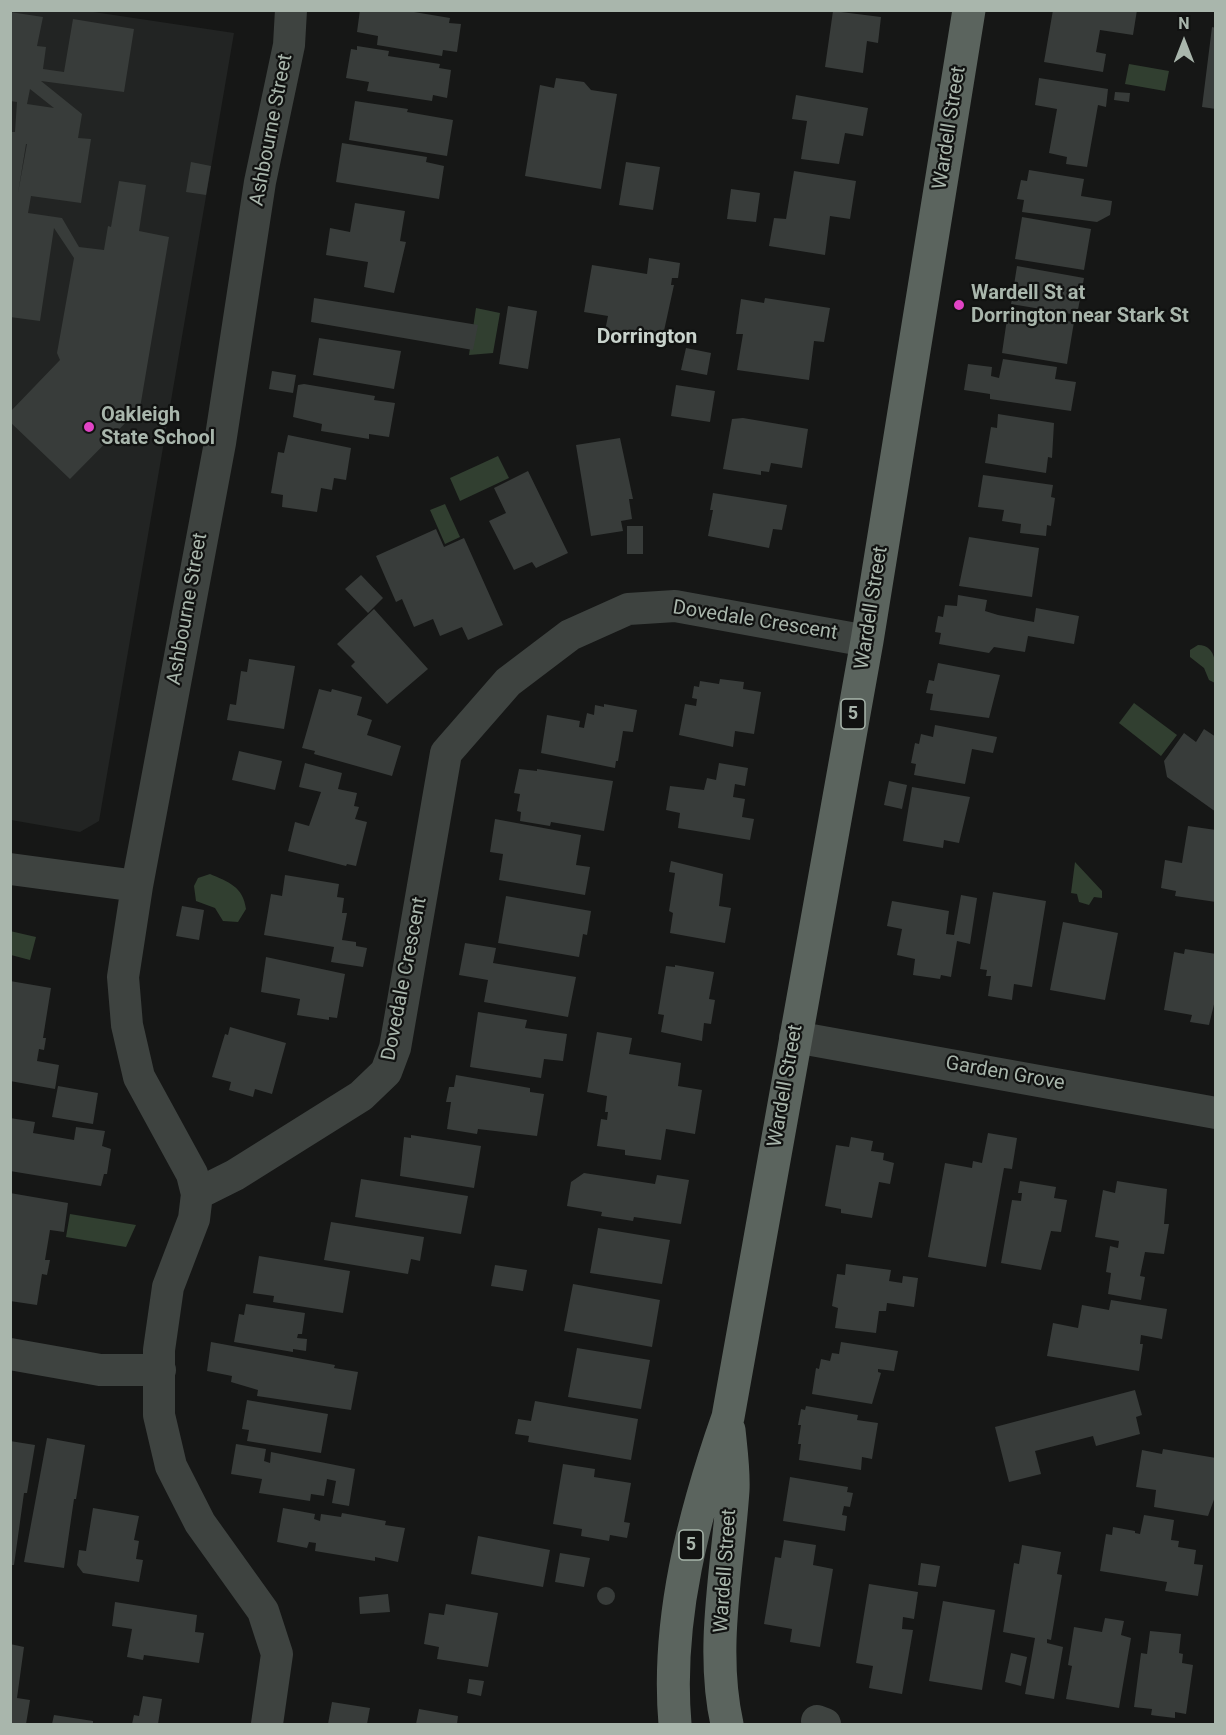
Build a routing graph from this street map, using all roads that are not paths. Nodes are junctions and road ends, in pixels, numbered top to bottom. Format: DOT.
graph roads {
  1 [pos="291,10"];
  2 [pos="969,10"];
  3 [pos="867,641"];
  4 [pos="10,868"];
  5 [pos="137,886"];
  6 [pos="795,1037"];
  7 [pos="1215,1113"];
  8 [pos="197,1194"];
  9 [pos="10,1354"];
  10 [pos="160,1370"];
  11 [pos="728,1417"];
  12 [pos="267,1725"];
  13 [pos="675,1725"];
  14 [pos="727,1725"];
  1 -- 5 [label="street, Ashbourne Street"];
  2 -- 3 [label="highway, Wardell Street / 5"];
  3 -- 6 [label="highway, Wardell Street / 5"];
  3 -- 8 [label="street, Dovedale Crescent"];
  4 -- 5 [label="street"];
  5 -- 8 [label="street, Ashbourne Street"];
  6 -- 7 [label="street, Garden Grove"];
  6 -- 11 [label="highway, Wardell Street / 5"];
  8 -- 10 [label="street"];
  9 -- 10 [label="street"];
  10 -- 12 [label="street"];
  11 -- 13 [label="highway, Wardell Street / 5"];
  11 -- 14 [label="highway, Wardell Street / 5"];
}
